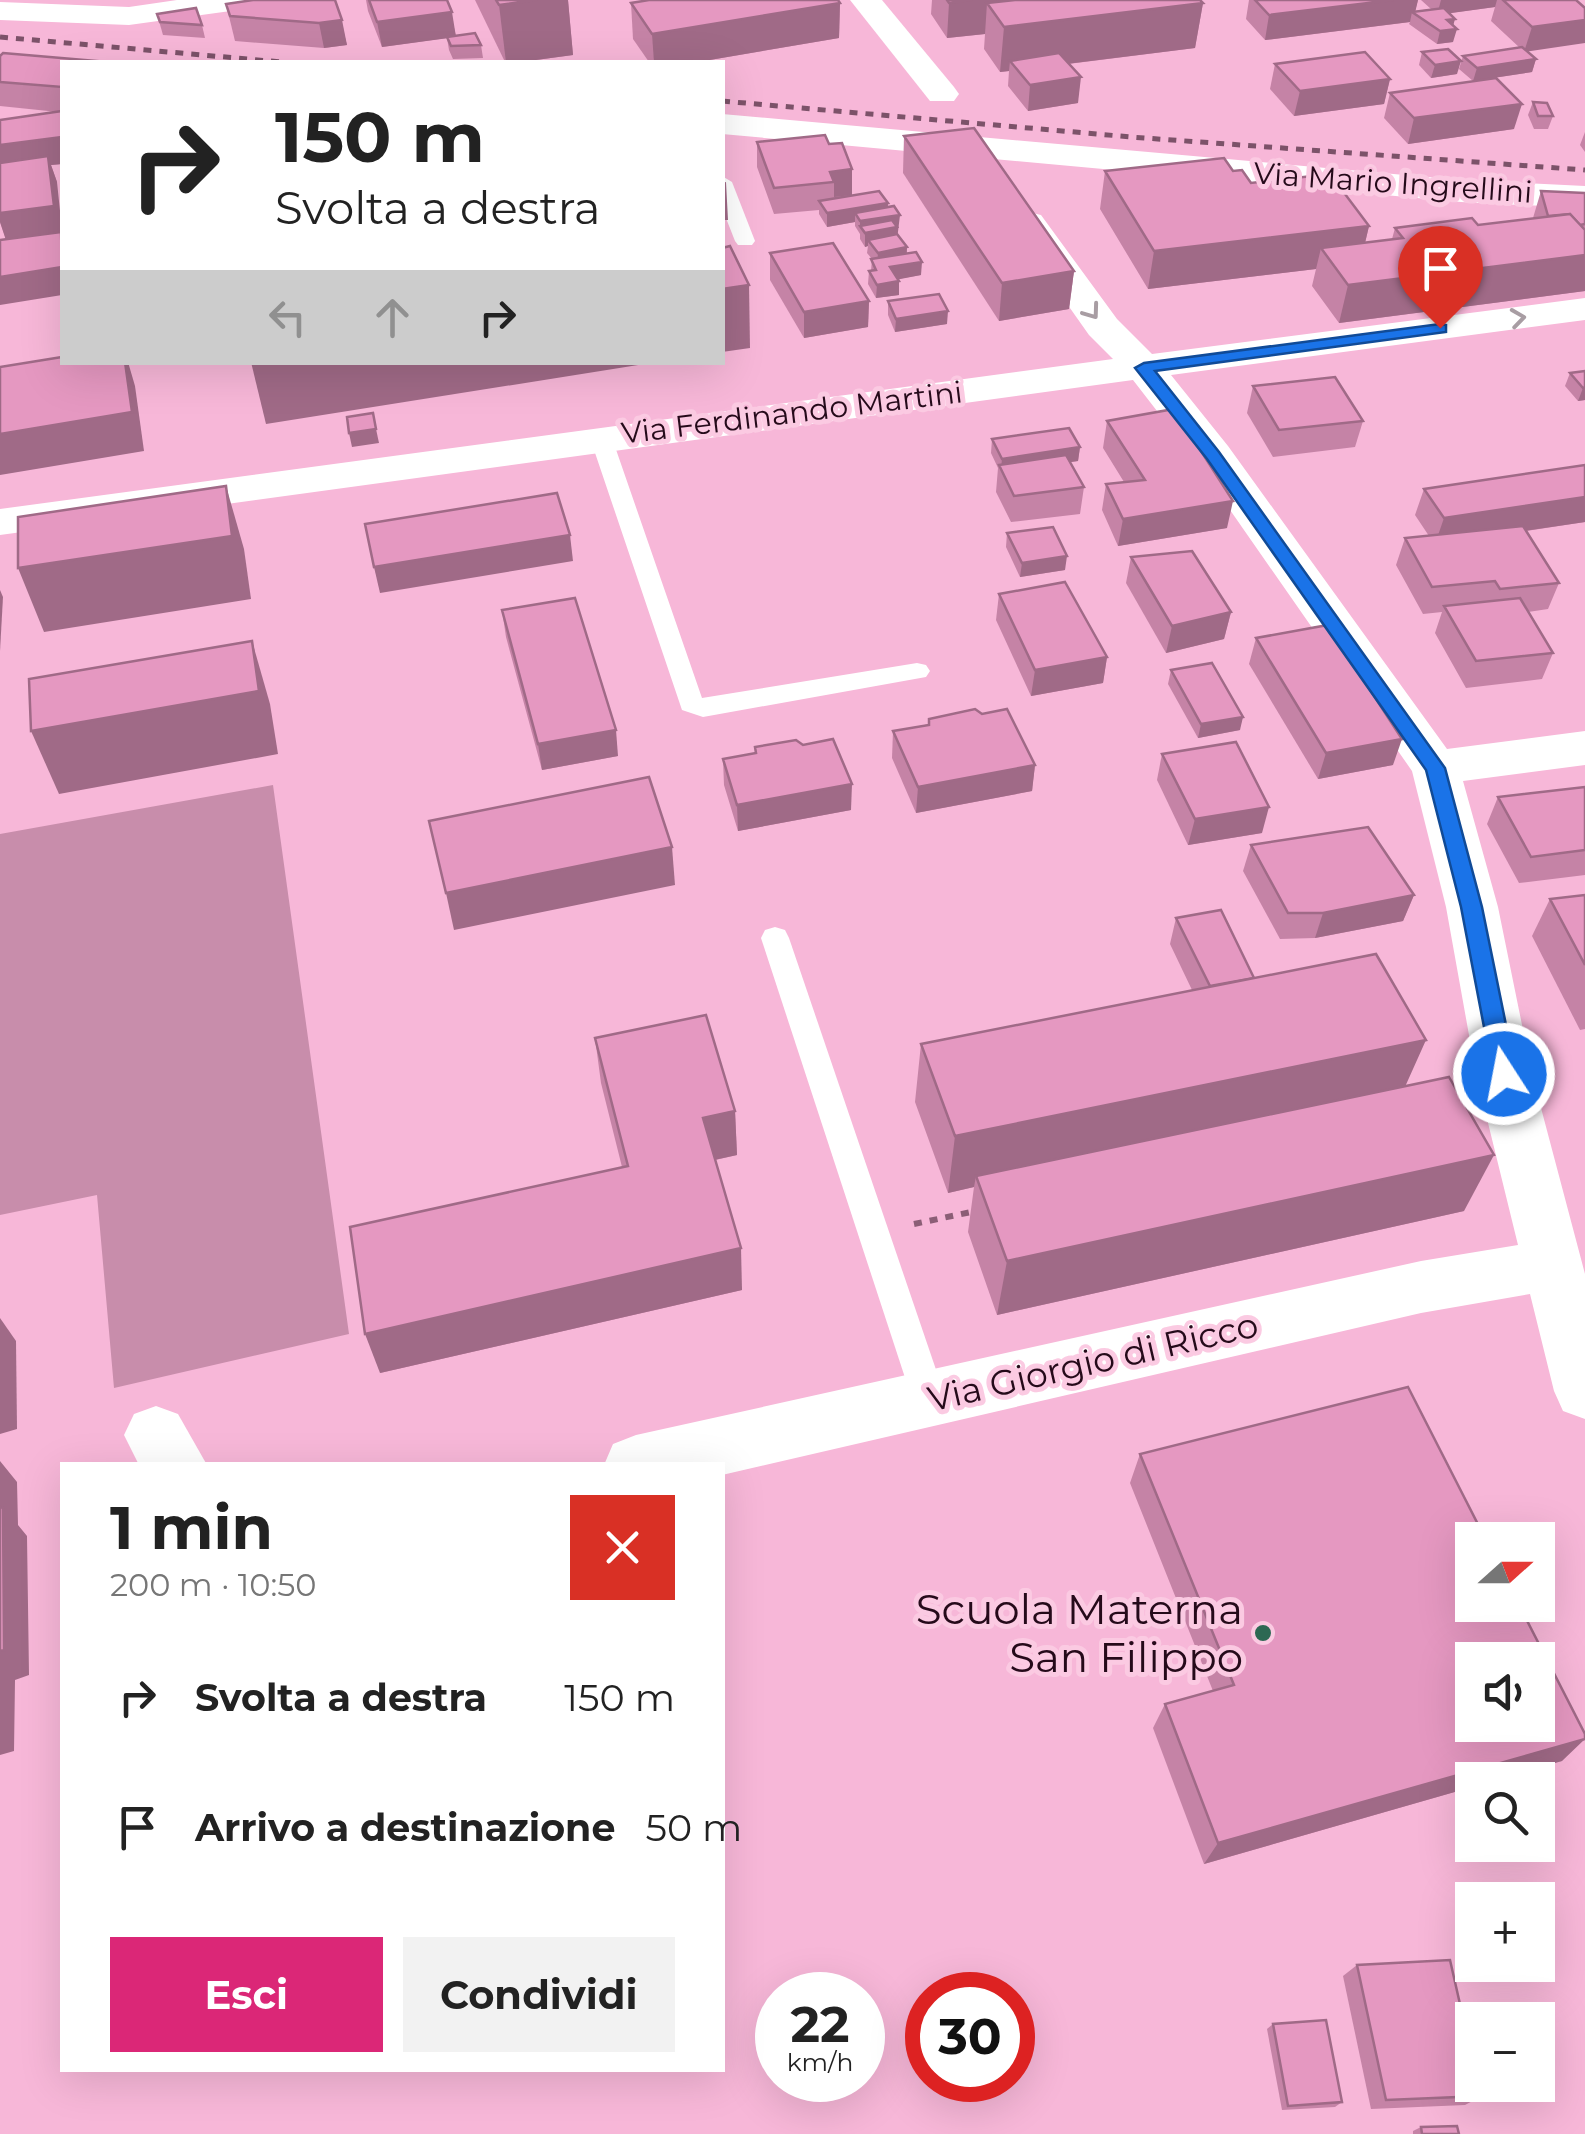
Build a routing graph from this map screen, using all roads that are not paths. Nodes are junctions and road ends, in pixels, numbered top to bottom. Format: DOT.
graph roads {
  1 [pos="245,0"];
  2 [pos="866,0"];
  3 [pos="0,11"];
  4 [pos="942,94"];
  5 [pos="725,125"];
  6 [pos="991,173"];
  7 [pos="725,190"];
  8 [pos="1585,198"];
  9 [pos="745,240"];
  10 [pos="1585,308"];
  11 [pos="1144,368"];
  12 [pos="601,438"];
  13 [pos="0,522"];
  14 [pos="916,671"];
  15 [pos="1585,748"];
  16 [pos="1435,768"];
  17 [pos="775,938"];
  18 [pos="1550,1265"];
  19 [pos="1585,1391"];
  20 [pos="929,1398"];
  21 [pos="649,1462"];
  1 -- 3 [label="street"];
  2 -- 4 [label="street"];
  5 -- 6 [label="street, Via Mario Ingrellini"];
  6 -- 8 [label="street, Via Mario Ingrellini"];
  6 -- 11 [label="street, one-way"];
  7 -- 9 [label="lane"];
  11 -- 10 [label="street, Via Ferdinando Martini, one-way"];
  11 -- 12 [label="street, Via Ferdinando Martini"];
  11 -- 16 [label="street"];
  12 -- 13 [label="street, Via Ferdinando Martini"];
  12 -- 14 [label="lane"];
  15 -- 16 [label="street"];
  16 -- 18 [label="street"];
  17 -- 20 [label="lane"];
  18 -- 19 [label="street"];
  18 -- 20 [label="street, Via Giorgio di Ricco"];
  20 -- 21 [label="street, Via Giorgio di Ricco"];
}
